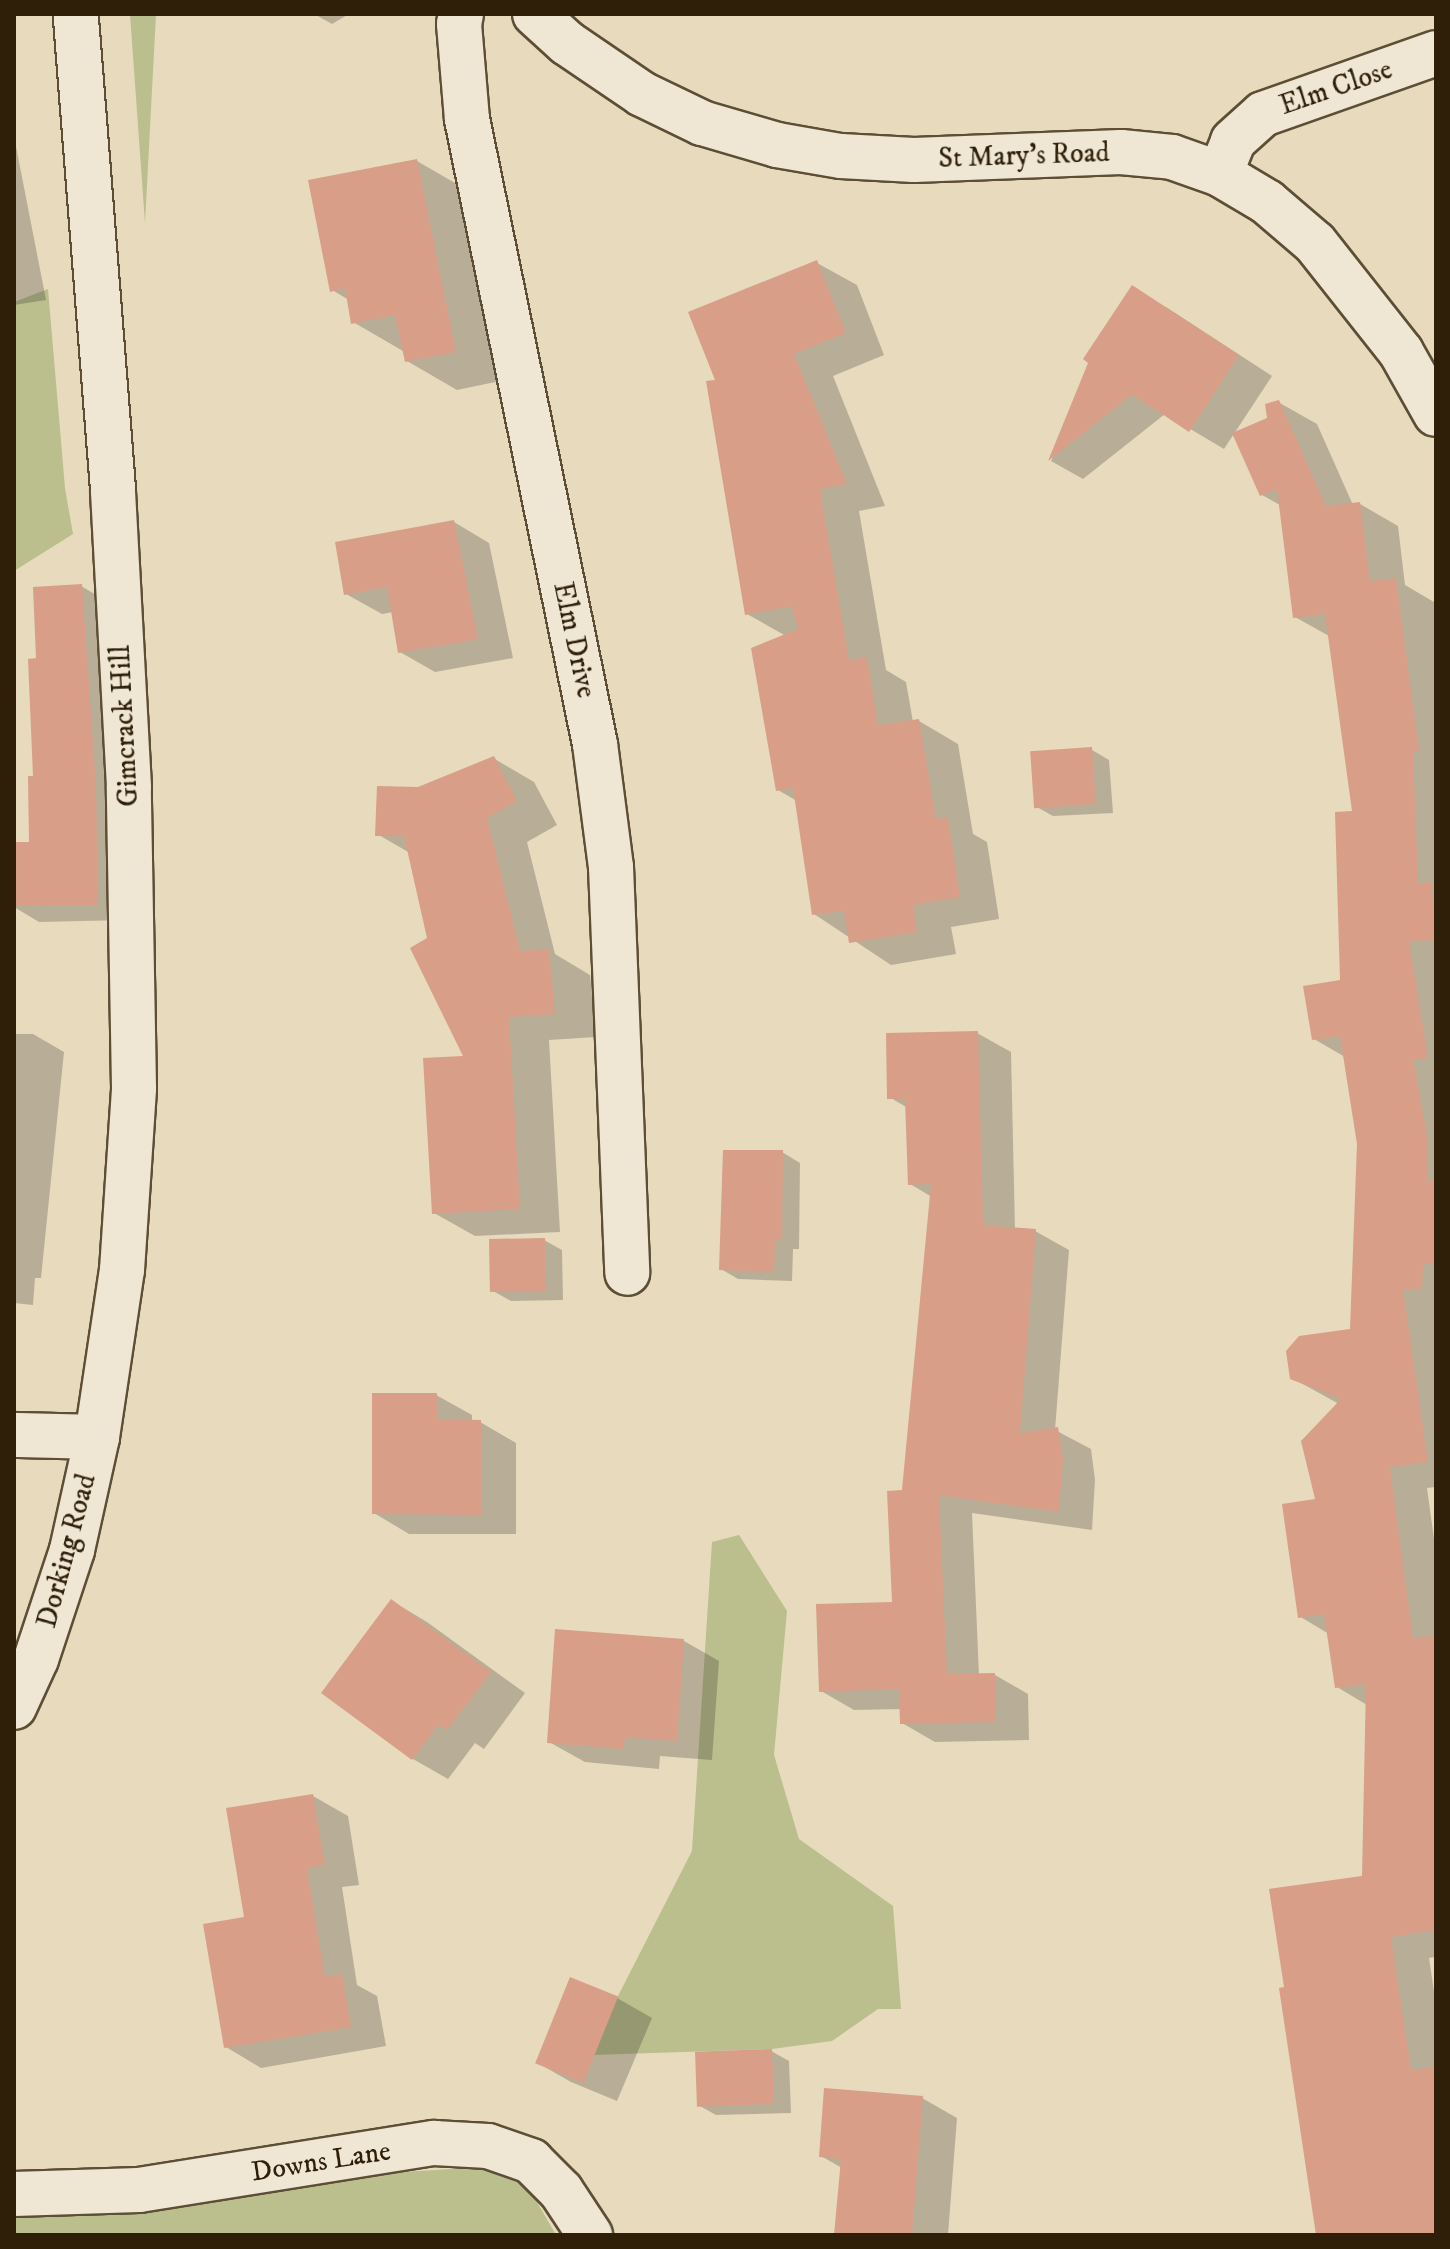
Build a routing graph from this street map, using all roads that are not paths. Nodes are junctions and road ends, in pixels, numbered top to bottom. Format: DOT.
graph roads {
  1 [pos="76,14"];
  2 [pos="461,14"];
  3 [pos="535,14"];
  4 [pos="1436,53"];
  5 [pos="1220,174"];
  6 [pos="1436,414"];
  7 [pos="627,1273"];
  8 [pos="14,1435"];
  9 [pos="97,1437"];
  10 [pos="14,1707"];
  11 [pos="14,2194"];
  12 [pos="590,2235"];
  1 -- 9 [label="street, Gimcrack Hill"];
  2 -- 7 [label="street, Elm Drive"];
  3 -- 5 [label="street, St Mary's Road"];
  4 -- 5 [label="street, Elm Close"];
  5 -- 6 [label="street, St Mary's Road"];
  8 -- 9 [label="street"];
  9 -- 10 [label="street, Dorking Road"];
  11 -- 12 [label="street, Downs Lane"];
}
